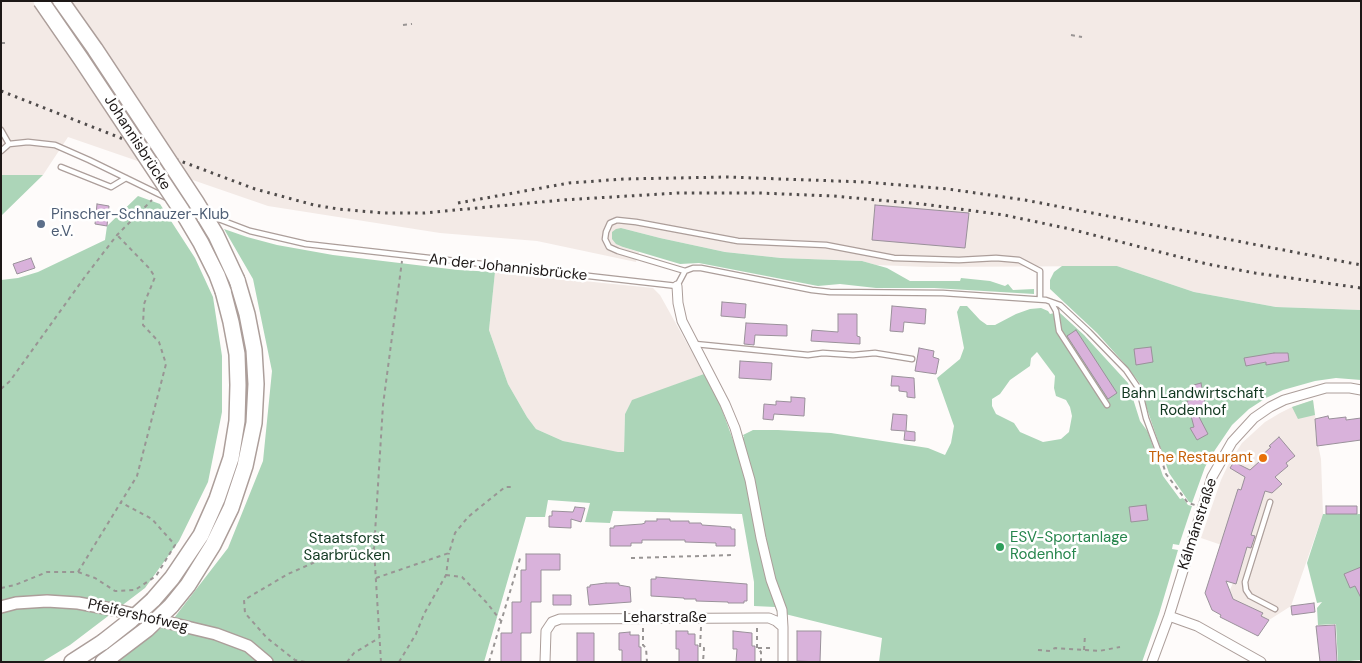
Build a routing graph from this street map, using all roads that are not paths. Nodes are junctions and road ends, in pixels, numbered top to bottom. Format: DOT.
graph roads {
  1 [pos="40,1"];
  2 [pos="61,1"];
  3 [pos="1,130"];
  4 [pos="9,144"];
  5 [pos="1,151"];
  6 [pos="61,167"];
  7 [pos="126,178"];
  8 [pos="685,271"];
  9 [pos="677,286"];
  10 [pos="1040,299"];
  11 [pos="1051,302"];
  12 [pos="693,344"];
  13 [pos="912,359"];
  14 [pos="1361,390"];
  15 [pos="1107,405"];
  16 [pos="1159,453"];
  17 [pos="1270,502"];
  18 [pos="1,607"];
  19 [pos="1274,608"];
  20 [pos="1169,616"];
  21 [pos="783,627"];
  22 [pos="109,658"];
  23 [pos="72,662"];
  24 [pos="267,662"];
  25 [pos="545,662"];
  26 [pos="783,662"];
  27 [pos="1152,662"];
  28 [pos="1261,662"];
  1 -- 23 [label="highway, Johannisbrücke, bridge"];
  2 -- 22 [label="highway, Johannisbrücke, bridge"];
  3 -- 4 [label="lane"];
  4 -- 5 [label="lane"];
  4 -- 7 [label="lane, An der Johannisbrücke"];
  6 -- 7 [label="lane"];
  7 -- 9 [label="lane, An der Johannisbrücke"];
  8 -- 9 [label="lane"];
  8 -- 10 [label="lane"];
  8 -- 10 [label="lane"];
  9 -- 12 [label="street"];
  10 -- 11 [label="lane"];
  11 -- 15 [label="lane"];
  11 -- 16 [label="lane"];
  12 -- 13 [label="lane"];
  12 -- 21 [label="street"];
  14 -- 20 [label="street, Kálmánstraße"];
  17 -- 19 [label="lane"];
  18 -- 24 [label="street, Pfeifershofweg"];
  20 -- 27 [label="street, Kálmánstraße"];
  20 -- 28 [label="street"];
  21 -- 25 [label="street, Leharstraße"];
  21 -- 26 [label="street"];
}
